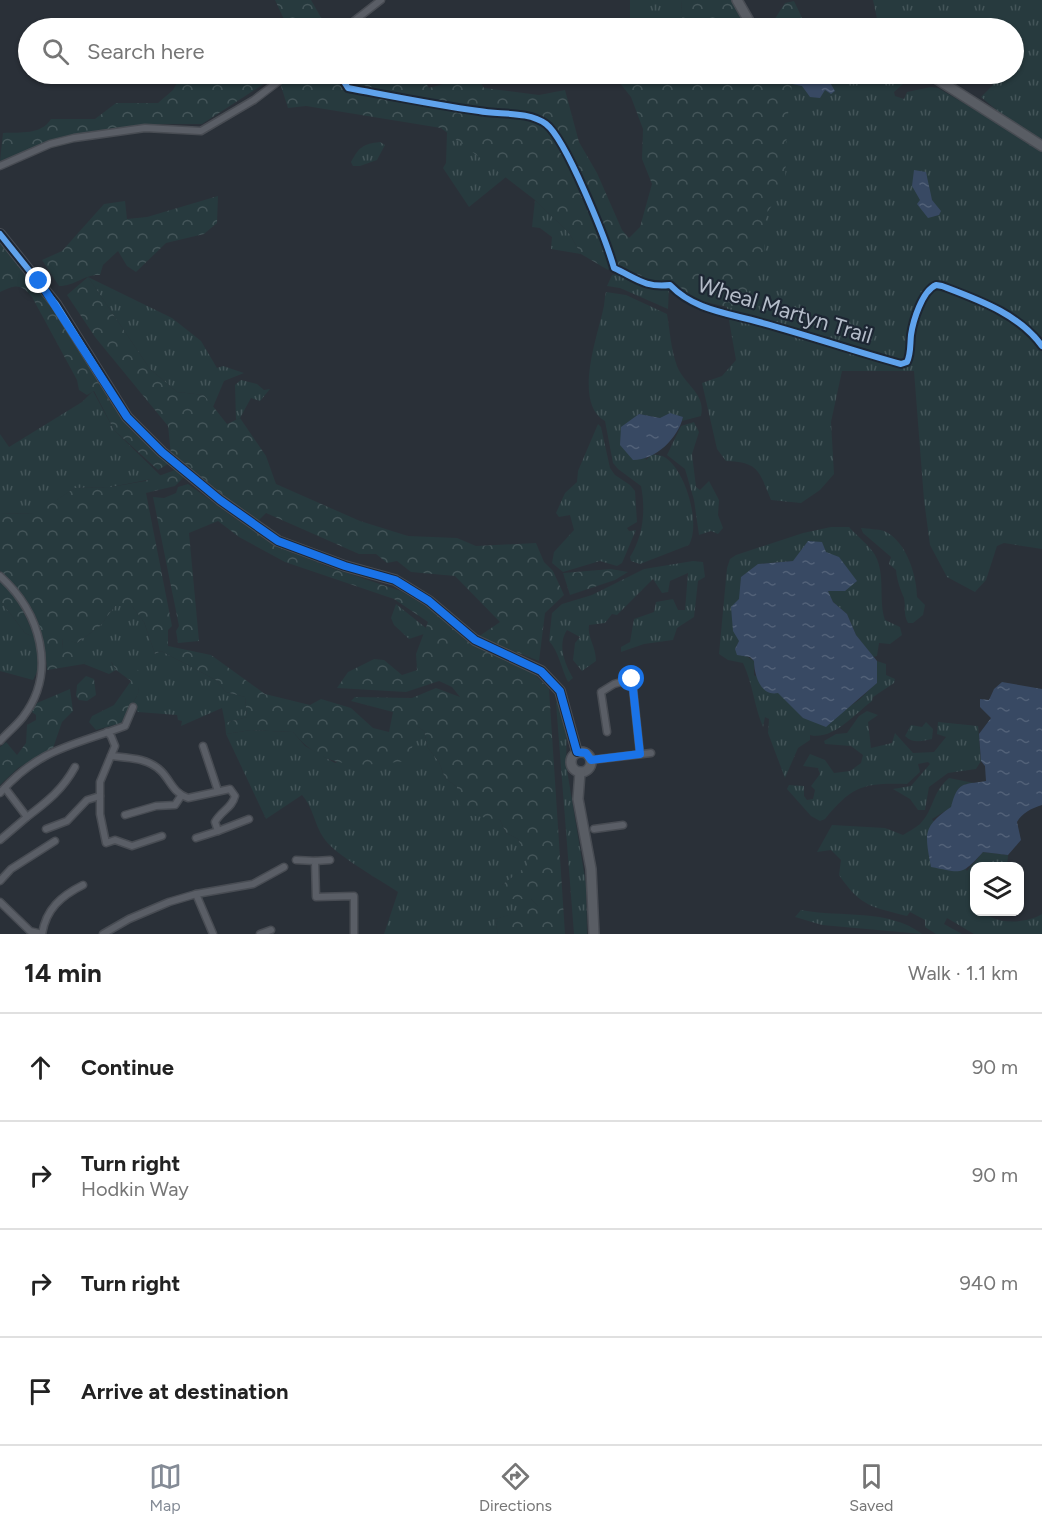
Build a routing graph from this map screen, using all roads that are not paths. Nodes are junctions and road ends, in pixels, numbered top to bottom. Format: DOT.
graph roads {
  1 [pos="381,0"];
  2 [pos="737,0"];
  3 [pos="358,18"];
  4 [pos="747,18"];
  5 [pos="275,84"];
  6 [pos="945,84"];
  7 [pos="1042,146"];
  8 [pos="0,166"];
  9 [pos="0,234"];
  10 [pos="0,576"];
  11 [pos="133,707"];
  12 [pos="106,732"];
  13 [pos="607,732"];
  14 [pos="0,741"];
  15 [pos="203,746"];
  16 [pos="577,752"];
  17 [pos="651,753"];
  18 [pos="640,754"];
  19 [pos="111,756"];
  20 [pos="591,760"];
  21 [pos="75,767"];
  22 [pos="580,772"];
  23 [pos="2,790"];
  24 [pos="218,791"];
  25 [pos="100,796"];
  26 [pos="181,796"];
  27 [pos="125,815"];
  28 [pos="27,817"];
  29 [pos="249,819"];
  30 [pos="623,825"];
  31 [pos="46,829"];
  32 [pos="594,829"];
  33 [pos="218,831"];
  34 [pos="162,836"];
  35 [pos="196,838"];
  36 [pos="0,840"];
  37 [pos="55,841"];
  38 [pos="296,860"];
  39 [pos="330,860"];
  40 [pos="315,861"];
  41 [pos="284,867"];
  42 [pos="0,881"];
  43 [pos="83,885"];
  44 [pos="196,894"];
  45 [pos="0,902"];
  46 [pos="271,930"];
  47 [pos="42,934"];
  48 [pos="103,934"];
  49 [pos="213,934"];
  50 [pos="260,934"];
  51 [pos="354,934"];
  52 [pos="594,934"];
  1 -- 3 [label="street"];
  2 -- 4 [label="street"];
  5 -- 8 [label="street"];
  6 -- 7 [label="street"];
  9 -- 16 [label="street"];
  10 -- 14 [label="street"];
  11 -- 12 [label="street"];
  12 -- 19 [label="street"];
  12 -- 23 [label="street"];
  13 -- 18 [label="street"];
  15 -- 24 [label="street"];
  16 -- 20 [label="street"];
  16 -- 22 [label="street"];
  17 -- 18 [label="street"];
  18 -- 20 [label="street"];
  19 -- 25 [label="street"];
  19 -- 26 [label="street"];
  20 -- 22 [label="street"];
  21 -- 28 [label="street"];
  22 -- 52 [label="street"];
  23 -- 28 [label="street"];
  24 -- 26 [label="street"];
  24 -- 33 [label="street"];
  25 -- 31 [label="street"];
  25 -- 34 [label="street"];
  26 -- 27 [label="street"];
  28 -- 36 [label="street"];
  29 -- 33 [label="street"];
  30 -- 32 [label="street"];
  33 -- 35 [label="street"];
  37 -- 42 [label="street"];
  38 -- 40 [label="street"];
  39 -- 40 [label="street"];
  40 -- 51 [label="street"];
  41 -- 44 [label="street"];
  43 -- 47 [label="street"];
  44 -- 48 [label="street"];
  44 -- 49 [label="street"];
  45 -- 47 [label="street"];
  46 -- 50 [label="street"];
}
